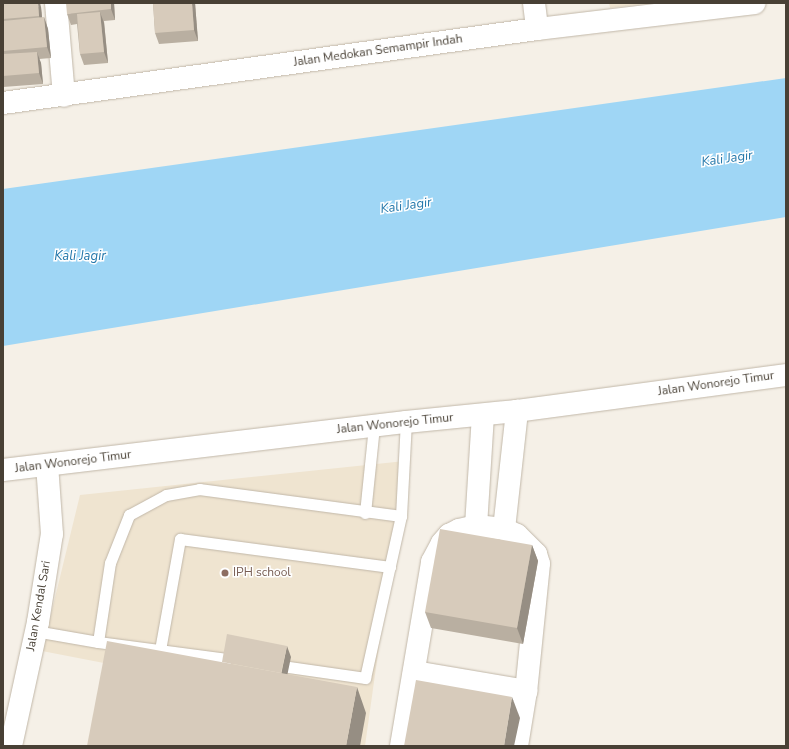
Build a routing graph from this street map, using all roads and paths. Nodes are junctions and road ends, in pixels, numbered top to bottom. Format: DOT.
graph roads {
  1 [pos="56,3"];
  2 [pos="534,3"];
  3 [pos="754,3"];
  4 [pos="538,29"];
  5 [pos="64,96"];
  6 [pos="3,104"];
  7 [pos="786,375"];
  8 [pos="517,411"];
  9 [pos="483,415"];
  10 [pos="406,422"];
  11 [pos="374,426"];
  12 [pos="47,465"];
  13 [pos="3,470"];
  14 [pos="365,513"];
  15 [pos="401,516"];
  16 [pos="476,526"];
  17 [pos="504,529"];
  18 [pos="390,567"];
  19 [pos="35,632"];
  20 [pos="98,642"];
  21 [pos="160,650"];
  22 [pos="227,659"];
  23 [pos="289,667"];
  24 [pos="414,672"];
  25 [pos="526,691"];
  26 [pos="11,746"];
  27 [pos="401,746"];
  28 [pos="517,746"];
  1 -- 5 [label="street"];
  2 -- 4 [label="street"];
  3 -- 4 [label="street, Jalan Medokan Semampir Indah"];
  4 -- 5 [label="street, Jalan Medokan Semampir Indah"];
  5 -- 6 [label="street, Jalan Medokan Semampir Indah"];
  7 -- 8 [label="street, Jalan Wonorejo Timur"];
  8 -- 9 [label="street, Jalan Wonorejo Timur"];
  8 -- 17 [label="street"];
  9 -- 10 [label="street, Jalan Wonorejo Timur"];
  9 -- 16 [label="street"];
  10 -- 11 [label="street, Jalan Wonorejo Timur"];
  10 -- 15 [label="lane"];
  11 -- 12 [label="street, Jalan Wonorejo Timur"];
  11 -- 14 [label="lane"];
  12 -- 13 [label="street, Jalan Wonorejo Timur"];
  12 -- 19 [label="street, Jalan Kendal Sari"];
  14 -- 15 [label="lane"];
  14 -- 20 [label="lane"];
  15 -- 18 [label="lane"];
  16 -- 17 [label="street"];
  16 -- 24 [label="street"];
  17 -- 25 [label="street"];
  18 -- 21 [label="lane"];
  18 -- 23 [label="lane"];
  19 -- 20 [label="lane"];
  19 -- 26 [label="street, Jalan Kendal Sari"];
  20 -- 21 [label="lane"];
  21 -- 22 [label="lane"];
  24 -- 25 [label="street"];
  24 -- 27 [label="street"];
  25 -- 28 [label="street"];
}
